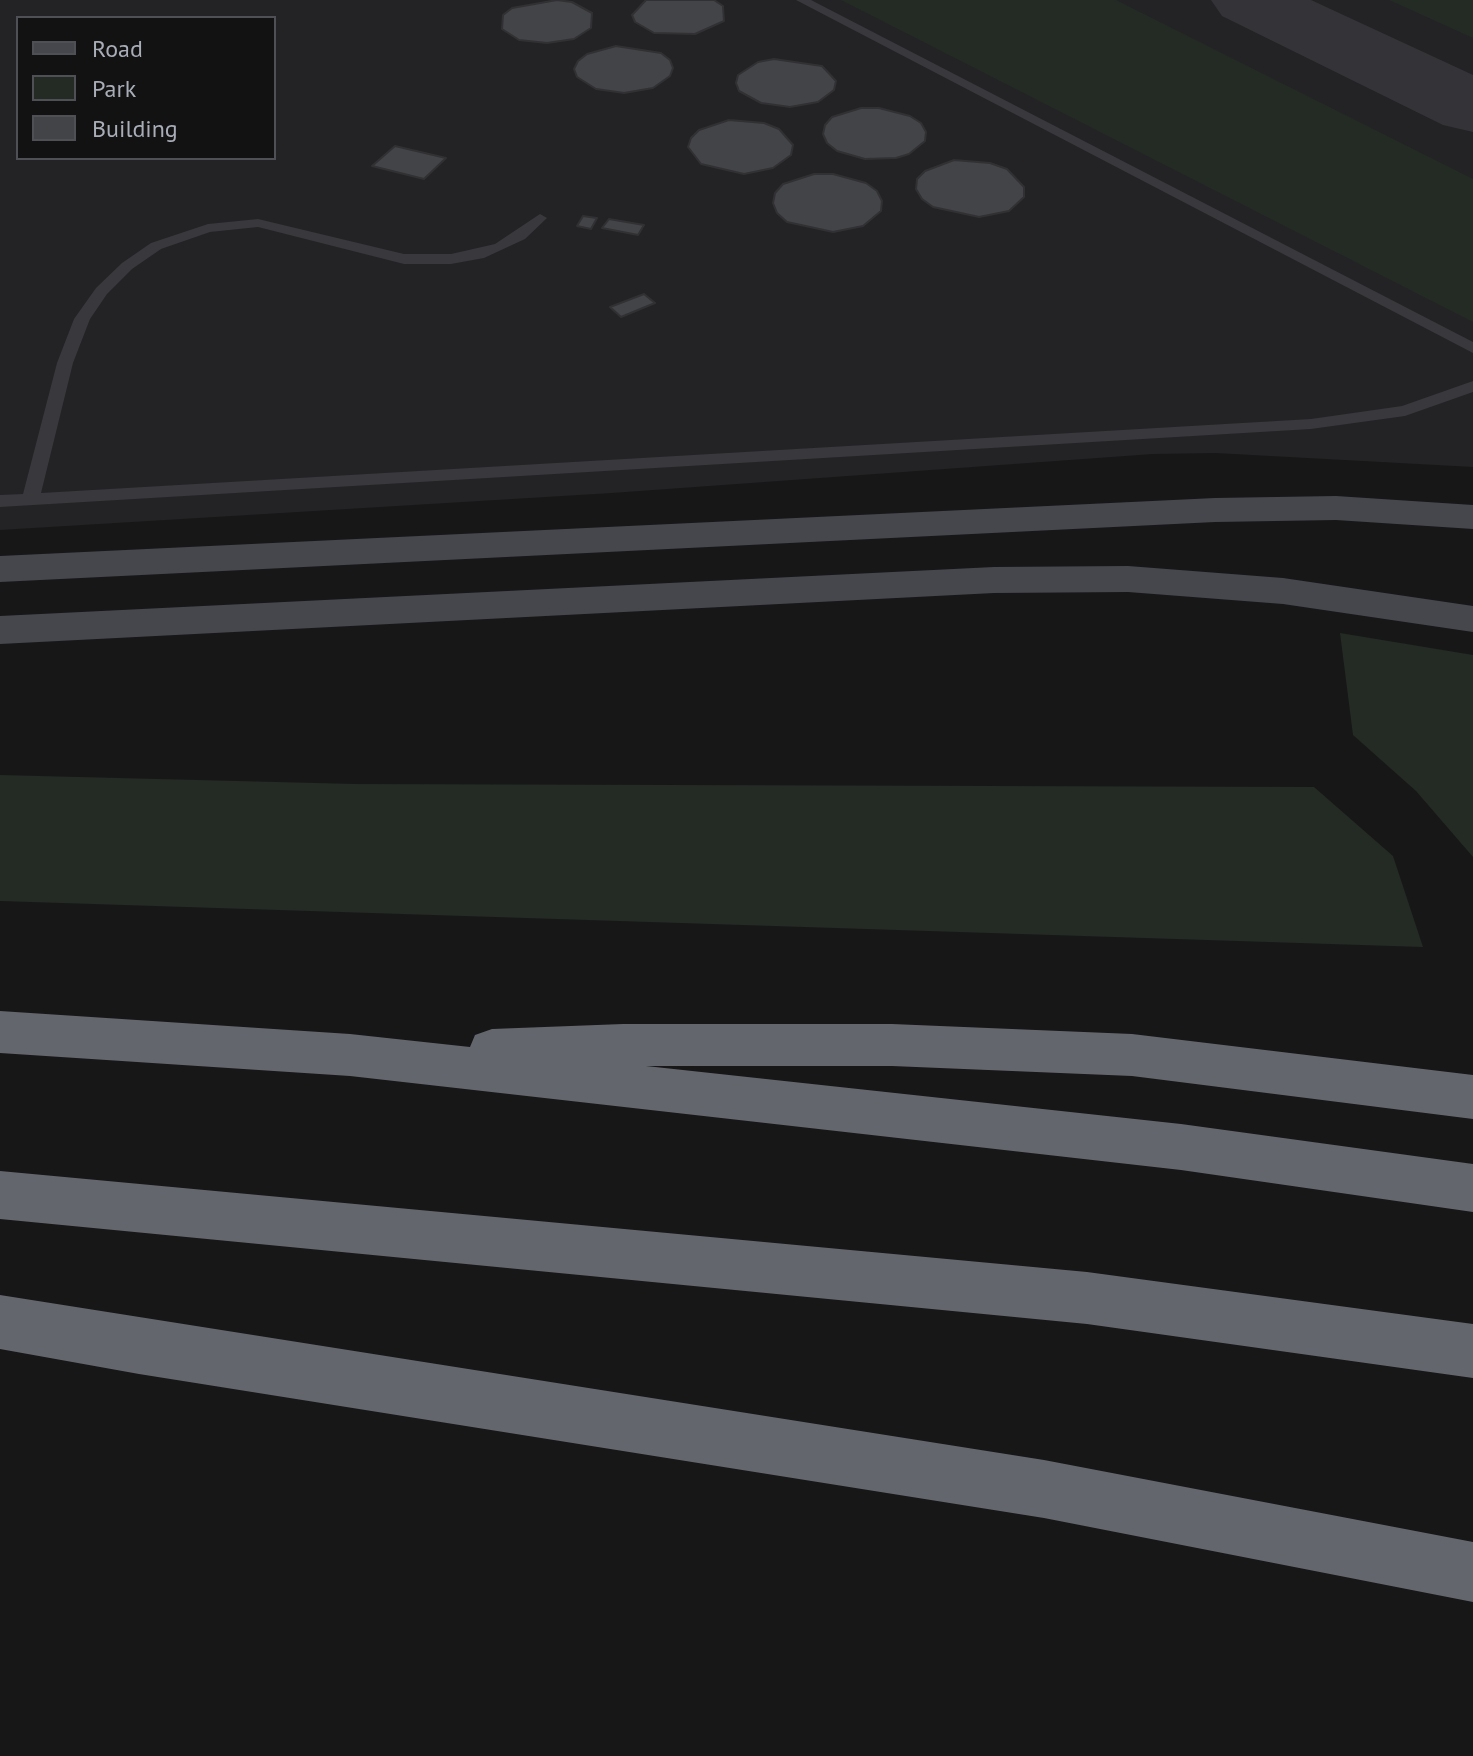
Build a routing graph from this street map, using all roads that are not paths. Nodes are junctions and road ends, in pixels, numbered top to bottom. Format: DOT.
graph roads {
  1 [pos="802,0"];
  2 [pos="540,218"];
  3 [pos="1473,348"];
  4 [pos="1473,386"];
  5 [pos="0,501"];
  6 [pos="30,501"];
  7 [pos="1473,517"];
  8 [pos="0,569"];
  9 [pos="1473,619"];
  10 [pos="0,630"];
  11 [pos="0,1032"];
  12 [pos="350,1055"];
  13 [pos="1473,1097"];
  14 [pos="1473,1188"];
  15 [pos="0,1195"];
  16 [pos="0,1322"];
  17 [pos="1473,1351"];
  18 [pos="1473,1572"];
  1 -- 3 [label="lane"];
  2 -- 6 [label="lane"];
  4 -- 6 [label="lane"];
  5 -- 6 [label="lane"];
  7 -- 8 [label="main road"];
  9 -- 10 [label="main road"];
  11 -- 12 [label="highway"];
  12 -- 13 [label="highway"];
  12 -- 14 [label="highway"];
  15 -- 17 [label="highway"];
  16 -- 18 [label="highway"];
}
